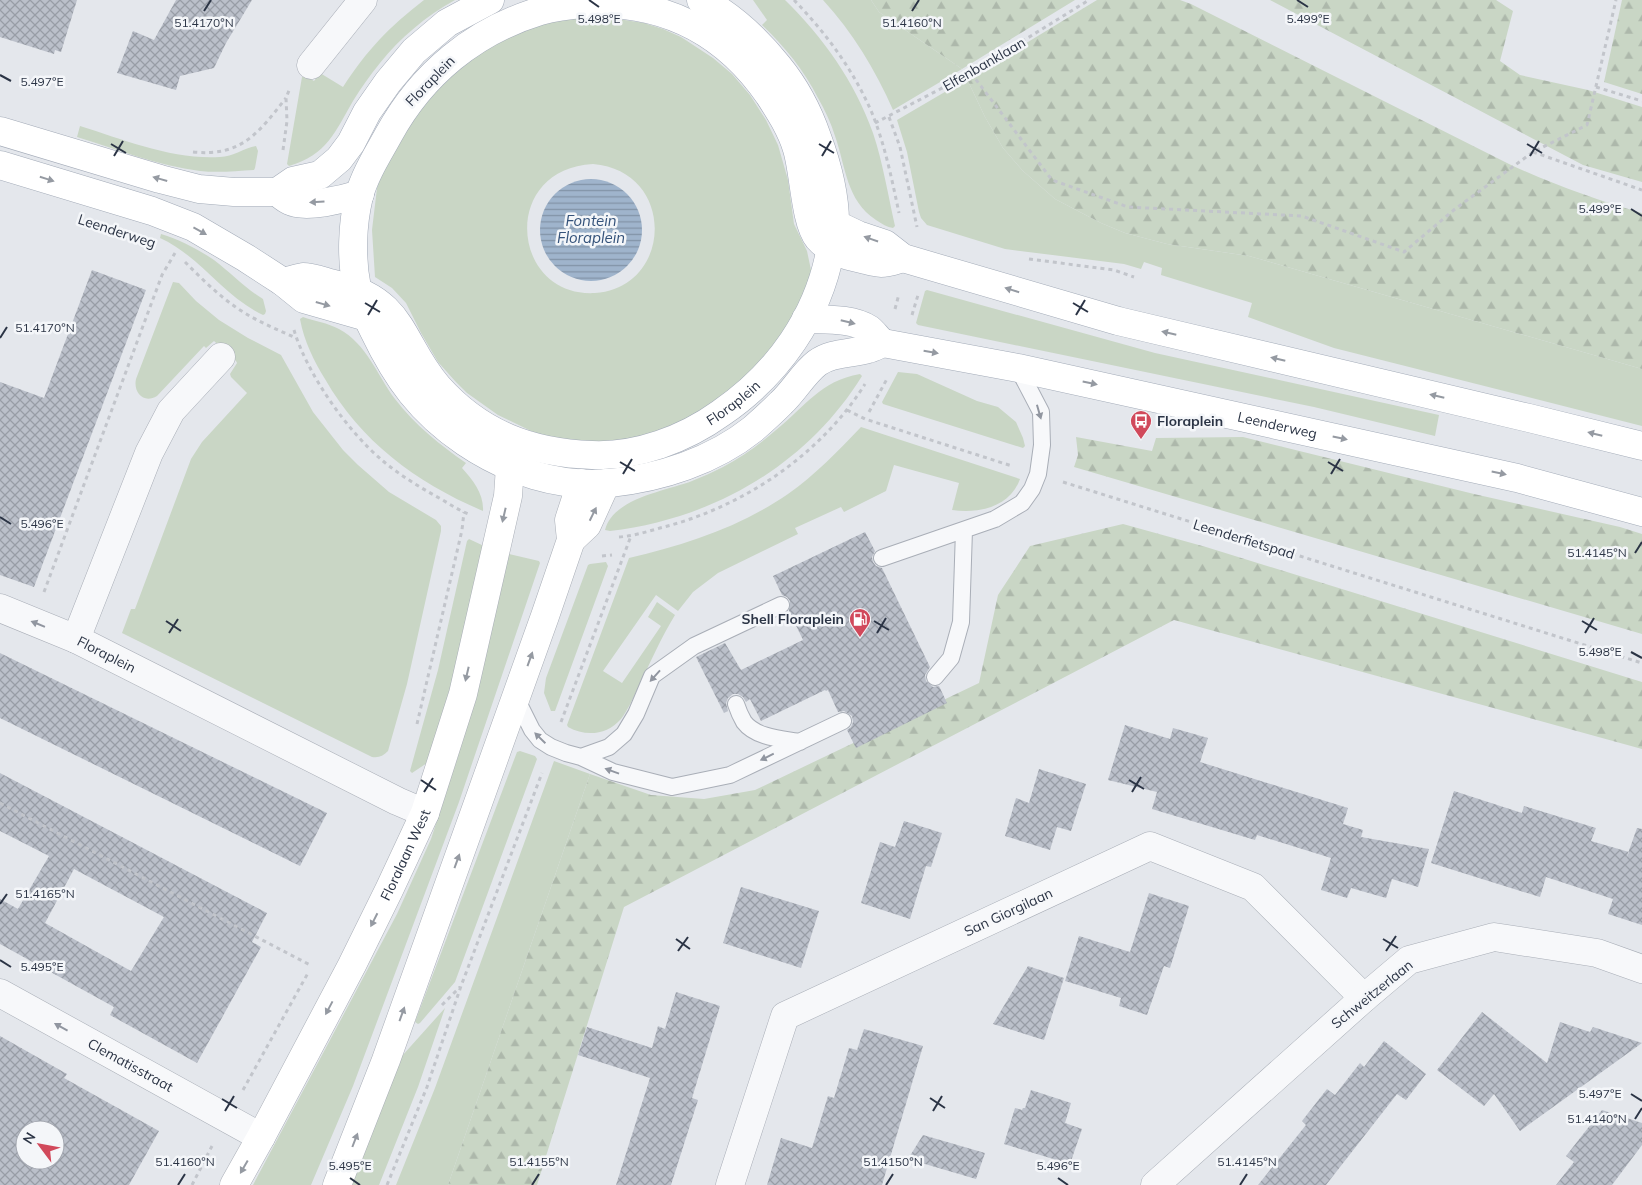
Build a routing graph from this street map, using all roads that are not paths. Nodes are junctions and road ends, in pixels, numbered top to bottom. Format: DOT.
graph roads {
  1 [pos="364,0"];
  2 [pos="490,0"];
  3 [pos="710,2"];
  4 [pos="640,3"];
  5 [pos="311,65"];
  6 [pos="0,131"];
  7 [pos="0,166"];
  8 [pos="277,192"];
  9 [pos="360,194"];
  10 [pos="833,236"];
  11 [pos="283,282"];
  12 [pos="357,290"];
  13 [pos="367,317"];
  14 [pos="806,319"];
  15 [pos="883,344"];
  16 [pos="221,357"];
  17 [pos="816,364"];
  18 [pos="1018,368"];
  19 [pos="1642,446"];
  20 [pos="590,455"];
  21 [pos="510,467"];
  22 [pos="594,483"];
  23 [pos="1642,512"];
  24 [pos="964,530"];
  25 [pos="882,558"];
  26 [pos="782,605"];
  27 [pos="0,608"];
  28 [pos="76,639"];
  29 [pos="935,677"];
  30 [pos="516,698"];
  31 [pos="736,704"];
  32 [pos="843,721"];
  33 [pos="800,742"];
  34 [pos="581,757"];
  35 [pos="425,813"];
  36 [pos="1642,968"];
  37 [pos="0,993"];
  38 [pos="1364,998"];
  39 [pos="261,1137"];
  40 [pos="234,1185"];
  41 [pos="337,1185"];
  42 [pos="730,1185"];
  43 [pos="1155,1185"];
  1 -- 5 [label="street"];
  2 -- 8 [label="main road"];
  3 -- 10 [label="main road, Floraplein"];
  4 -- 9 [label="main road, Floraplein"];
  4 -- 10 [label="main road, Floraplein"];
  8 -- 6 [label="main road, one-way"];
  7 -- 11 [label="main road, Leenderweg, one-way"];
  9 -- 8 [label="main road, one-way"];
  9 -- 12 [label="main road, Floraplein"];
  10 -- 14 [label="main road, Floraplein"];
  19 -- 10 [label="main road, one-way"];
  11 -- 12 [label="main road"];
  11 -- 13 [label="main road, Leenderweg, one-way"];
  12 -- 13 [label="main road, Floraplein"];
  12 -- 20 [label="main road, Floraplein"];
  13 -- 21 [label="main road, Floraplein"];
  14 -- 15 [label="main road, one-way"];
  14 -- 20 [label="main road, Floraplein"];
  15 -- 17 [label="main road, Leenderweg"];
  15 -- 18 [label="main road, Leenderweg, one-way"];
  16 -- 28 [label="street, Floraplein"];
  17 -- 22 [label="main road, Floraplein"];
  18 -- 23 [label="main road, Leenderweg, one-way"];
  18 -- 24 [label="lane, one-way"];
  20 -- 22 [label="main road"];
  21 -- 22 [label="main road, Floraplein"];
  21 -- 35 [label="main road, Floralaan West, one-way"];
  30 -- 22 [label="main road, one-way"];
  24 -- 25 [label="lane"];
  24 -- 29 [label="lane"];
  26 -- 34 [label="lane, one-way"];
  28 -- 27 [label="street, one-way"];
  28 -- 35 [label="street, Floraplein"];
  34 -- 30 [label="lane, one-way"];
  41 -- 30 [label="main road, one-way"];
  31 -- 33 [label="lane"];
  32 -- 33 [label="lane"];
  33 -- 34 [label="lane, one-way"];
  35 -- 39 [label="main road, Floralaan West, one-way"];
  36 -- 38 [label="street, Schweitzerlaan"];
  39 -- 37 [label="street, Clematisstraat, one-way"];
  38 -- 42 [label="street, San Giorgilaan"];
  38 -- 43 [label="street, Schweitzerlaan"];
  39 -- 40 [label="main road, Floralaan West, one-way"];
}
